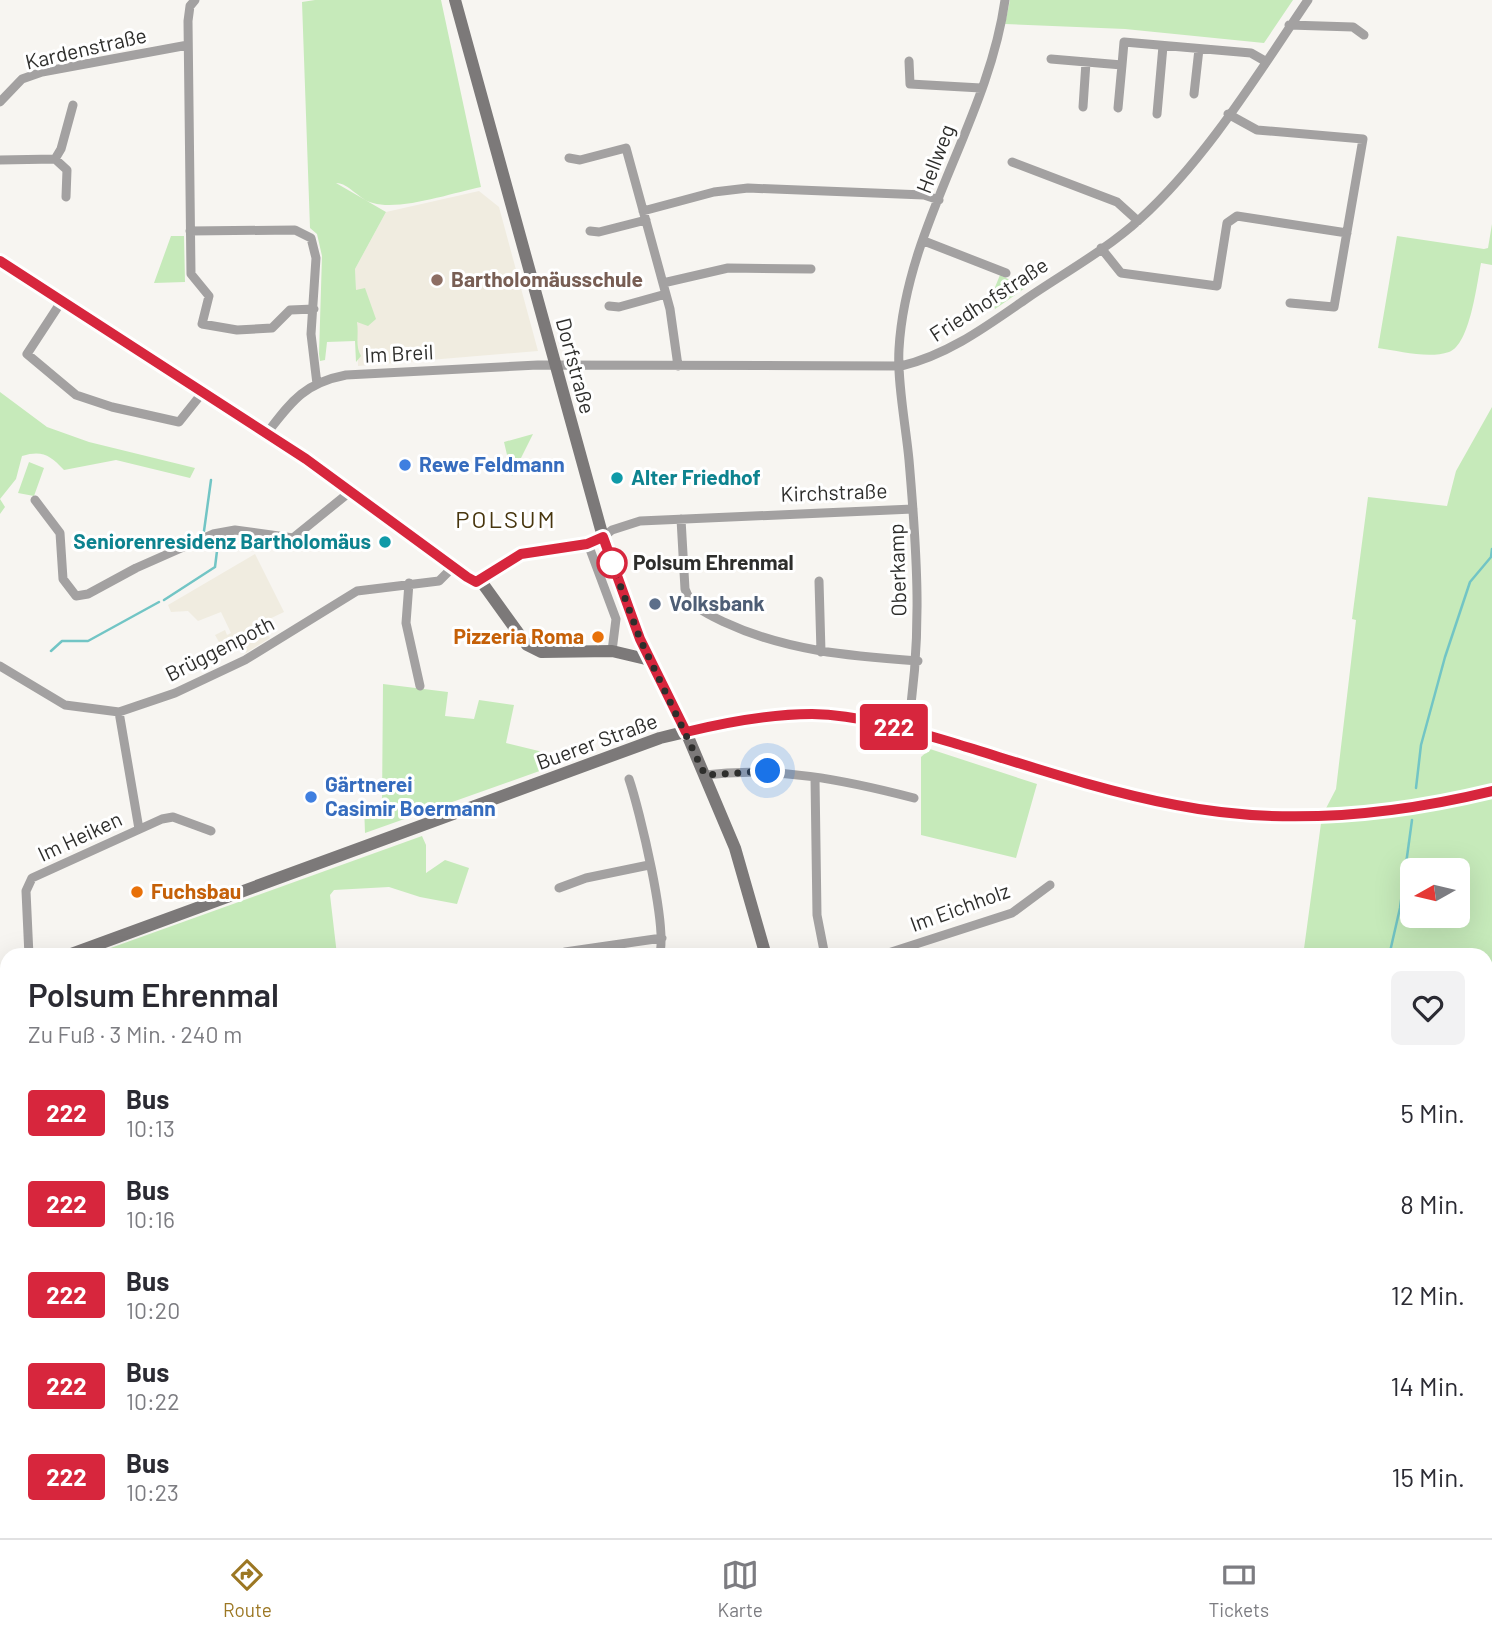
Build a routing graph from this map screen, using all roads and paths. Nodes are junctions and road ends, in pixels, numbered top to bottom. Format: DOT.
graph roads {
  1 [pos="455,0"];
  2 [pos="1005,0"];
  3 [pos="1308,0"];
  4 [pos="195,1"];
  5 [pos="1289,25"];
  6 [pos="1364,35"];
  7 [pos="188,45"];
  8 [pos="1163,46"];
  9 [pos="1199,49"];
  10 [pos="1051,59"];
  11 [pos="909,61"];
  12 [pos="1265,61"];
  13 [pos="1086,62"];
  14 [pos="1122,65"];
  15 [pos="981,88"];
  16 [pos="1194,94"];
  17 [pos="0,102"];
  18 [pos="73,105"];
  19 [pos="1083,107"];
  20 [pos="1118,108"];
  21 [pos="1157,114"];
  22 [pos="1228,114"];
  23 [pos="569,158"];
  24 [pos="55,159"];
  25 [pos="0,160"];
  26 [pos="1012,162"];
  27 [pos="66,197"];
  28 [pos="939,200"];
  29 [pos="644,216"];
  30 [pos="1138,221"];
  31 [pos="190,231"];
  32 [pos="590,232"];
  33 [pos="1348,233"];
  34 [pos="924,241"];
  35 [pos="1101,248"];
  36 [pos="0,261"];
  37 [pos="811,269"];
  38 [pos="1006,273"];
  39 [pos="663,283"];
  40 [pos="666,294"];
  41 [pos="63,299"];
  42 [pos="1290,303"];
  43 [pos="609,306"];
  44 [pos="314,309"];
  45 [pos="678,366"];
  46 [pos="901,366"];
  47 [pos="556,367"];
  48 [pos="317,384"];
  49 [pos="202,392"];
  50 [pos="267,433"];
  51 [pos="351,491"];
  52 [pos="35,500"];
  53 [pos="914,509"];
  54 [pos="681,519"];
  55 [pos="603,537"];
  56 [pos="587,544"];
  57 [pos="452,568"];
  58 [pos="819,581"];
  59 [pos="476,582"];
  60 [pos="409,583"];
  61 [pos="612,651"];
  62 [pos="821,652"];
  63 [pos="650,660"];
  64 [pos="918,661"];
  65 [pos="0,666"];
  66 [pos="420,686"];
  67 [pos="119,712"];
  68 [pos="907,730"];
  69 [pos="686,732"];
  70 [pos="705,775"];
  71 [pos="815,778"];
  72 [pos="629,779"];
  73 [pos="1492,791"];
  74 [pos="914,798"];
  75 [pos="139,829"];
  76 [pos="211,831"];
  77 [pos="649,865"];
  78 [pos="1050,885"];
  79 [pos="559,888"];
  80 [pos="662,939"];
  81 [pos="29,948"];
  82 [pos="88,948"];
  83 [pos="595,948"];
  84 [pos="660,948"];
  85 [pos="763,948"];
  86 [pos="823,948"];
  87 [pos="903,948"];
  1 -- 47 [label="main road, Dorfstraße"];
  2 -- 15 [label="street, Hellweg"];
  3 -- 5 [label="street, Friedhofstraße"];
  4 -- 7 [label="street"];
  5 -- 6 [label="street"];
  5 -- 12 [label="street, Friedhofstraße"];
  7 -- 17 [label="street, Kardenstraße"];
  7 -- 31 [label="street"];
  8 -- 9 [label="street"];
  8 -- 14 [label="street"];
  8 -- 21 [label="street"];
  9 -- 12 [label="street"];
  9 -- 16 [label="street"];
  10 -- 13 [label="street"];
  11 -- 15 [label="street"];
  12 -- 22 [label="street, Friedhofstraße"];
  13 -- 14 [label="street"];
  13 -- 19 [label="street"];
  14 -- 20 [label="street"];
  15 -- 28 [label="street, Hellweg"];
  18 -- 24 [label="street"];
  22 -- 30 [label="street, Friedhofstraße"];
  22 -- 33 [label="street"];
  23 -- 29 [label="street"];
  24 -- 25 [label="street"];
  24 -- 27 [label="street"];
  26 -- 30 [label="street"];
  28 -- 29 [label="street"];
  28 -- 34 [label="street, Hellweg"];
  29 -- 32 [label="street"];
  29 -- 39 [label="street"];
  30 -- 35 [label="street, Friedhofstraße"];
  31 -- 44 [label="street"];
  31 -- 44 [label="street"];
  33 -- 35 [label="street"];
  33 -- 42 [label="street"];
  34 -- 38 [label="street"];
  34 -- 46 [label="street, Hellweg"];
  35 -- 46 [label="street, Friedhofstraße"];
  36 -- 41 [label="main road"];
  37 -- 39 [label="street"];
  39 -- 40 [label="street"];
  40 -- 43 [label="street"];
  40 -- 45 [label="street"];
  41 -- 49 [label="main road"];
  41 -- 49 [label="street"];
  44 -- 48 [label="street"];
  45 -- 46 [label="street, Friedhofstraße"];
  45 -- 47 [label="street, Friedhofstraße"];
  46 -- 53 [label="street, Oberkamp"];
  47 -- 48 [label="street, Im Breil"];
  47 -- 55 [label="main road, Dorfstraße"];
  48 -- 50 [label="street, Im Breil"];
  49 -- 50 [label="main road"];
  50 -- 51 [label="main road"];
  51 -- 52 [label="street"];
  51 -- 57 [label="main road"];
  53 -- 54 [label="street, Kirchstraße"];
  53 -- 64 [label="street, Oberkamp"];
  54 -- 55 [label="street, Kirchstraße"];
  54 -- 62 [label="street"];
  55 -- 56 [label="main road, Kirchstraße"];
  55 -- 63 [label="main road, Dorfstraße"];
  56 -- 59 [label="main road, Kirchstraße"];
  56 -- 61 [label="street"];
  57 -- 59 [label="main road"];
  57 -- 60 [label="street, Brüggenpoth"];
  58 -- 62 [label="street"];
  59 -- 61 [label="main road"];
  60 -- 66 [label="street"];
  60 -- 67 [label="street, Brüggenpoth"];
  61 -- 63 [label="main road"];
  62 -- 64 [label="street"];
  63 -- 69 [label="main road, Dorfstraße"];
  64 -- 68 [label="street, Oberkamp"];
  65 -- 67 [label="street, Brüggenpoth"];
  67 -- 75 [label="street, Im Heiken"];
  68 -- 69 [label="main road, Buerer Straße"];
  68 -- 73 [label="main road, Buerer Straße"];
  69 -- 70 [label="main road, Dorfstraße"];
  69 -- 82 [label="main road, Buerer Straße"];
  70 -- 71 [label="street"];
  70 -- 85 [label="main road, Dorfstraße"];
  71 -- 74 [label="street"];
  71 -- 86 [label="street"];
  72 -- 77 [label="street"];
  75 -- 76 [label="street, Im Heiken"];
  75 -- 81 [label="street, Im Heiken"];
  77 -- 79 [label="street"];
  77 -- 80 [label="street"];
  78 -- 87 [label="street, Im Eichholz"];
  80 -- 83 [label="street"];
  80 -- 84 [label="street"];
}
